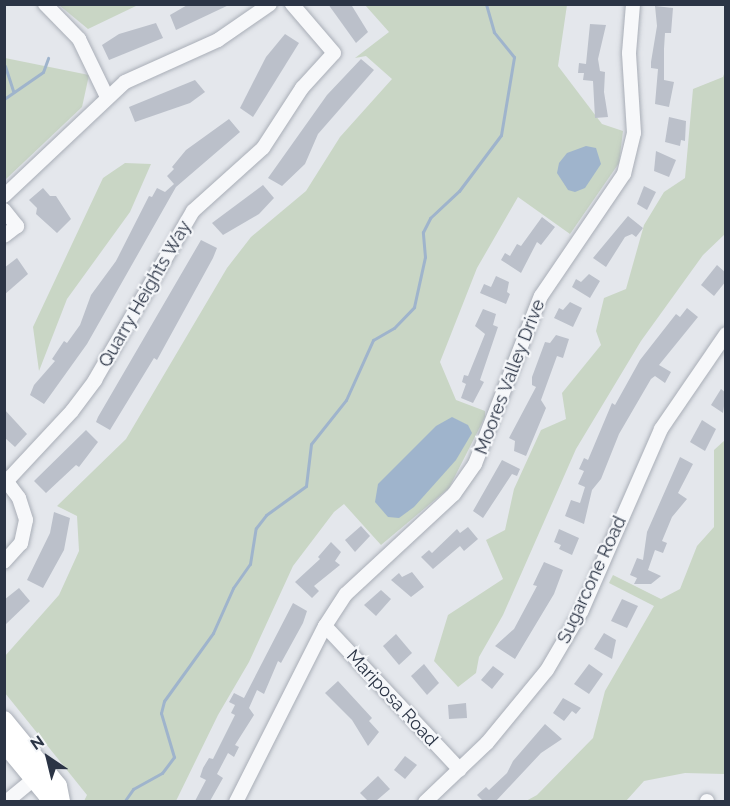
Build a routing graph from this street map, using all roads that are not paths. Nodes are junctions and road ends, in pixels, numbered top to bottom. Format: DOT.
graph roads {
  1 [pos="45,4"];
  2 [pos="270,4"];
  3 [pos="292,4"];
  4 [pos="633,4"];
  5 [pos="107,97"];
  6 [pos="4,196"];
  7 [pos="4,210"];
  8 [pos="4,236"];
  9 [pos="726,334"];
  10 [pos="5,481"];
  11 [pos="4,562"];
  12 [pos="325,626"];
  13 [pos="4,720"];
  14 [pos="4,743"];
  15 [pos="460,770"];
  16 [pos="40,775"];
  17 [pos="53,797"];
  18 [pos="6,801"];
  19 [pos="236,801"];
  20 [pos="425,801"];
  1 -- 5 [label="street"];
  2 -- 5 [label="street"];
  3 -- 10 [label="street, Quarry Heights Way"];
  4 -- 12 [label="street, Moores Valley Drive"];
  5 -- 6 [label="street"];
  7 -- 8 [label="street"];
  9 -- 15 [label="street, Sugarcone Road"];
  10 -- 11 [label="street"];
  12 -- 15 [label="street, Mariposa Road"];
  12 -- 19 [label="street, Moores Valley Drive"];
  13 -- 16 [label="main road"];
  14 -- 16 [label="main road"];
  15 -- 20 [label="street, Sugarcone Road"];
  16 -- 17 [label="main road"];
  16 -- 18 [label="street"];
}
